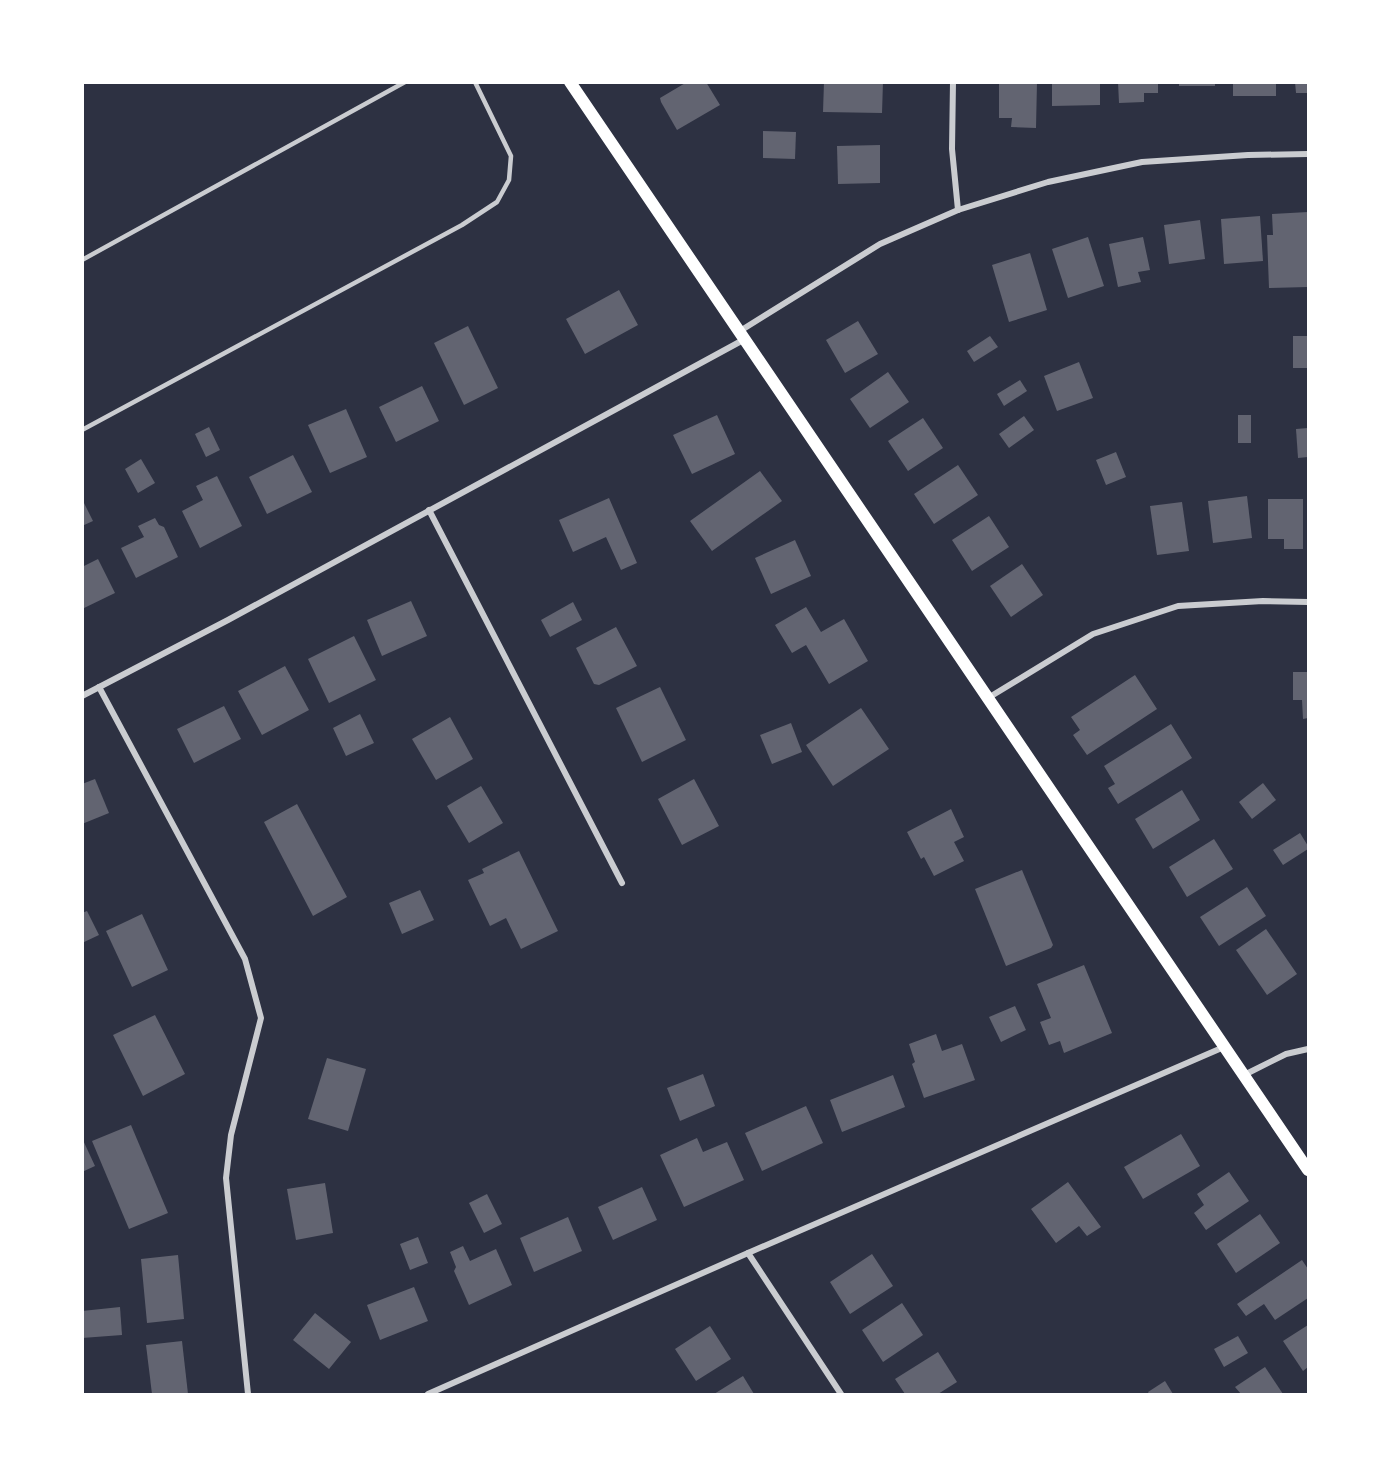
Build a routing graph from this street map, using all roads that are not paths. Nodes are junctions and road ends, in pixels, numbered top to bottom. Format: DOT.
graph roads {
  1 [pos="405,82"];
  2 [pos="475,82"];
  3 [pos="570,82"];
  4 [pos="953,82"];
  5 [pos="1308,154"];
  6 [pos="958,210"];
  7 [pos="82,260"];
  8 [pos="743,335"];
  9 [pos="82,430"];
  10 [pos="429,510"];
  11 [pos="1308,602"];
  12 [pos="99,687"];
  13 [pos="82,696"];
  14 [pos="988,698"];
  15 [pos="622,883"];
  16 [pos="1224,1047"];
  17 [pos="1308,1049"];
  18 [pos="1244,1076"];
  19 [pos="1308,1170"];
  20 [pos="748,1253"];
  21 [pos="248,1395"];
  22 [pos="428,1395"];
  23 [pos="841,1395"];
  1 -- 7 [label="lane"];
  2 -- 9 [label="lane"];
  3 -- 8 [label="main road"];
  4 -- 6 [label="street"];
  5 -- 6 [label="street"];
  6 -- 8 [label="street"];
  8 -- 10 [label="street"];
  8 -- 14 [label="main road"];
  10 -- 12 [label="street"];
  10 -- 15 [label="street"];
  11 -- 14 [label="street"];
  12 -- 13 [label="street"];
  12 -- 21 [label="street"];
  14 -- 16 [label="main road"];
  16 -- 18 [label="main road"];
  16 -- 20 [label="street"];
  17 -- 18 [label="street"];
  18 -- 19 [label="main road"];
  20 -- 22 [label="street"];
  20 -- 23 [label="street"];
}
